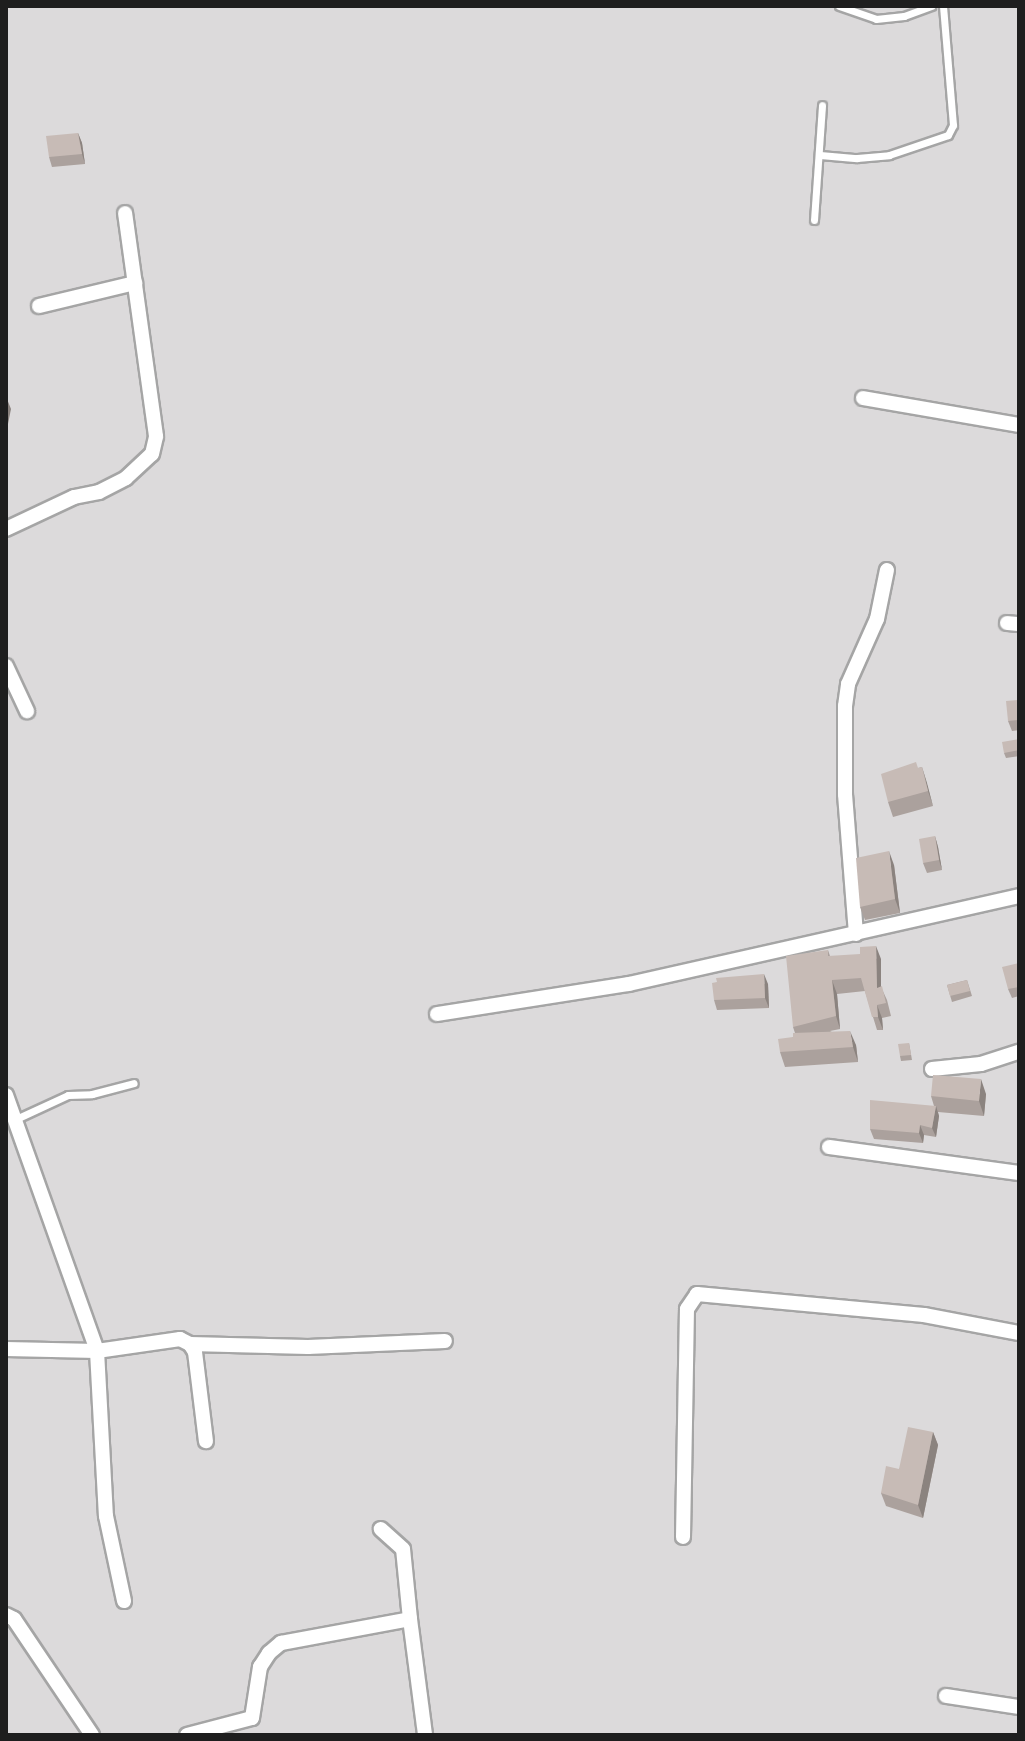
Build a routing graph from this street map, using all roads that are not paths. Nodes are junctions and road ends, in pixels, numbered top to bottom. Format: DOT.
graph roads {
  1 [pos="839,6"];
  2 [pos="931,6"];
  3 [pos="943,6"];
  4 [pos="822,105"];
  5 [pos="820,155"];
  6 [pos="125,213"];
  7 [pos="814,220"];
  8 [pos="135,283"];
  9 [pos="39,306"];
  10 [pos="863,398"];
  11 [pos="1019,425"];
  12 [pos="6,529"];
  13 [pos="887,570"];
  14 [pos="6,666"];
  15 [pos="27,711"];
  16 [pos="1019,896"];
  17 [pos="856,934"];
  18 [pos="437,1014"];
  19 [pos="1019,1052"];
  20 [pos="932,1069"];
  21 [pos="134,1083"];
  22 [pos="7,1101"];
  23 [pos="15,1119"];
  24 [pos="829,1147"];
  25 [pos="1019,1173"];
  26 [pos="1019,1333"];
  27 [pos="445,1341"];
  28 [pos="190,1344"];
  29 [pos="6,1349"];
  30 [pos="97,1351"];
  31 [pos="206,1441"];
  32 [pos="381,1529"];
  33 [pos="683,1537"];
  34 [pos="124,1601"];
  35 [pos="6,1615"];
  36 [pos="410,1619"];
  37 [pos="946,1696"];
  38 [pos="1019,1707"];
  39 [pos="92,1735"];
  40 [pos="187,1735"];
  41 [pos="425,1735"];
  1 -- 2 [label="lane"];
  3 -- 5 [label="lane"];
  4 -- 5 [label="lane"];
  5 -- 7 [label="lane"];
  6 -- 8 [label="street"];
  8 -- 9 [label="street"];
  8 -- 12 [label="street"];
  10 -- 11 [label="street"];
  13 -- 17 [label="street"];
  14 -- 15 [label="street"];
  16 -- 17 [label="street"];
  17 -- 18 [label="street"];
  19 -- 20 [label="street"];
  21 -- 23 [label="lane"];
  22 -- 23 [label="street"];
  23 -- 30 [label="street"];
  24 -- 25 [label="street"];
  26 -- 33 [label="street"];
  27 -- 28 [label="street"];
  28 -- 30 [label="street"];
  28 -- 31 [label="street"];
  29 -- 30 [label="street"];
  30 -- 34 [label="street"];
  32 -- 36 [label="street"];
  35 -- 39 [label="street"];
  36 -- 40 [label="street"];
  36 -- 41 [label="street"];
  37 -- 38 [label="street"];
}
